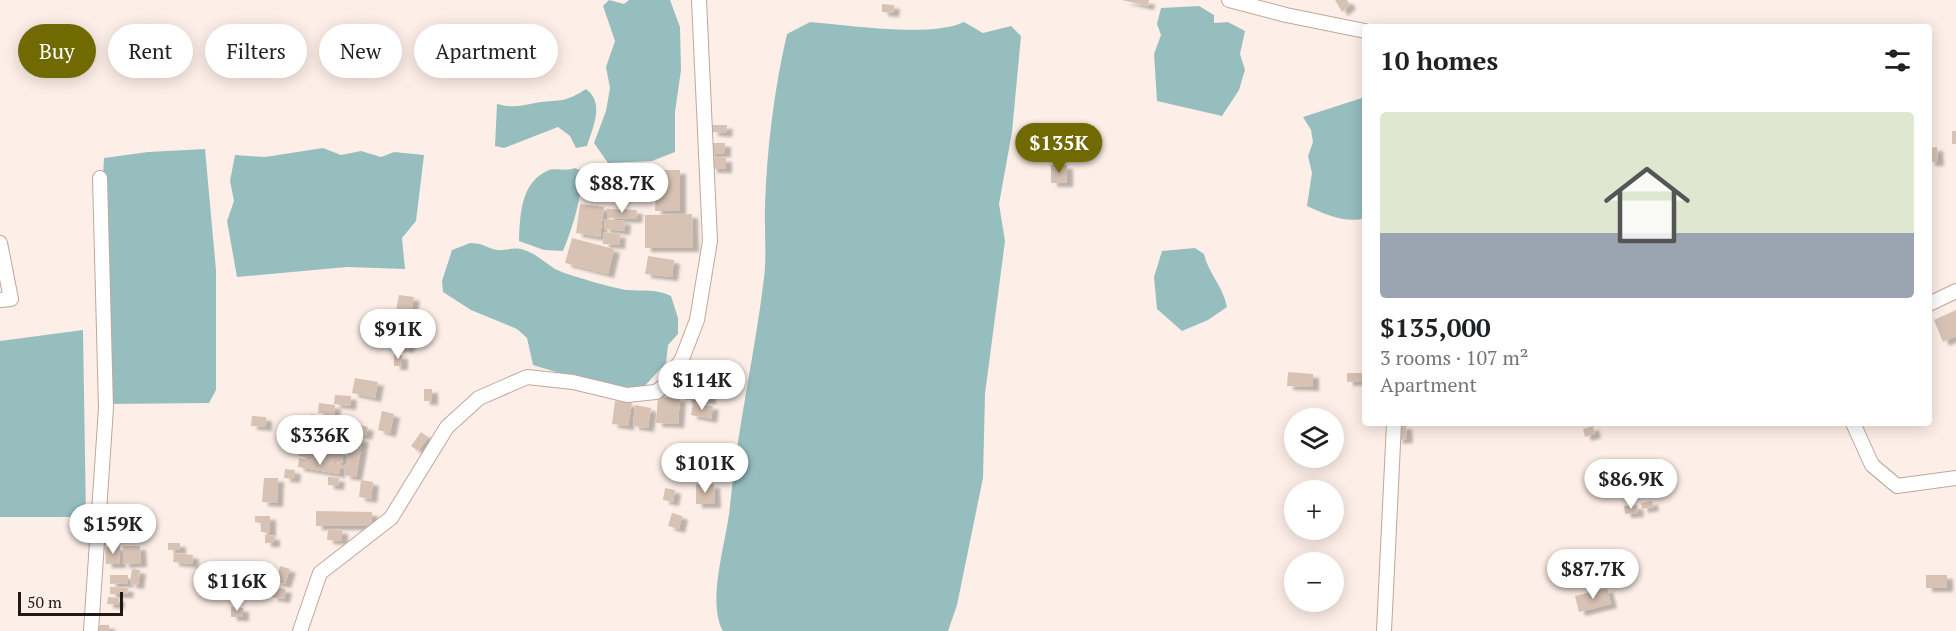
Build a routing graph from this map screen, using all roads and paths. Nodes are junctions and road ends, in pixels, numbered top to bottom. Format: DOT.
graph roads {
  1 [pos="699,0"];
  2 [pos="1228,0"];
  3 [pos="1362,29"];
  4 [pos="100,178"];
  5 [pos="0,243"];
  6 [pos="1956,291"];
  7 [pos="0,300"];
  8 [pos="1932,303"];
  9 [pos="1394,426"];
  10 [pos="1854,426"];
  11 [pos="1956,478"];
  12 [pos="91,631"];
  13 [pos="300,631"];
  14 [pos="1384,631"];
  1 -- 13 [label="street"];
  2 -- 3 [label="street"];
  4 -- 12 [label="street"];
  5 -- 7 [label="street"];
  6 -- 8 [label="street"];
  9 -- 14 [label="street"];
  10 -- 11 [label="street"];
}
